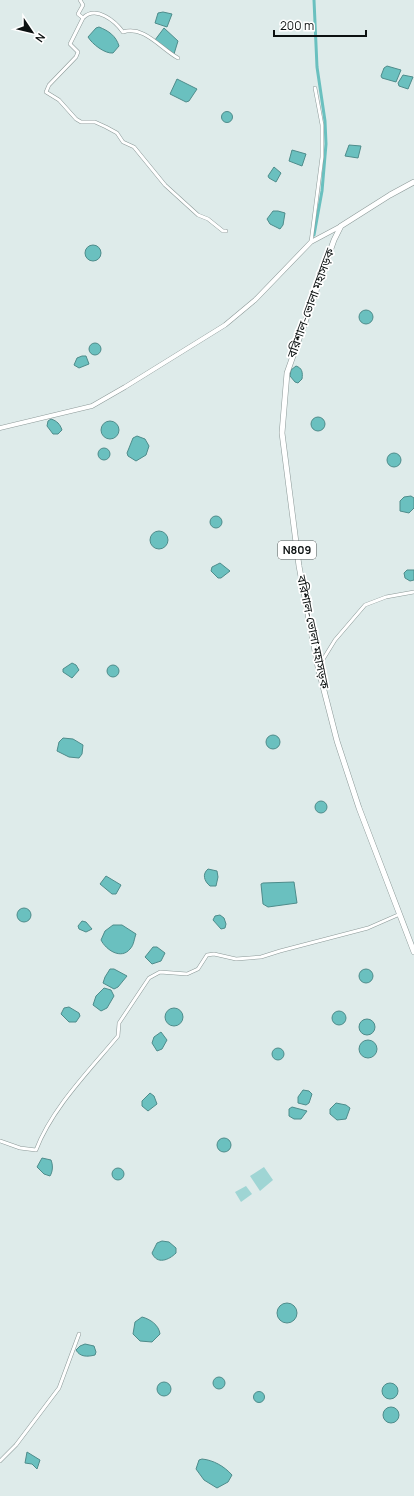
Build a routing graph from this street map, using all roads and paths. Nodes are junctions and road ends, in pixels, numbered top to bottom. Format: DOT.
graph roads {
  1 [pos="80,0"];
  2 [pos="83,18"];
  3 [pos="178,58"];
  4 [pos="315,88"];
  5 [pos="414,182"];
  6 [pos="341,226"];
  7 [pos="226,231"];
  8 [pos="311,242"];
  9 [pos="0,428"];
  10 [pos="414,592"];
  11 [pos="318,667"];
  12 [pos="400,914"];
  13 [pos="414,952"];
  14 [pos="0,1141"];
  15 [pos="79,1334"];
  16 [pos="0,1462"];
  1 -- 2 [label="street"];
  2 -- 3 [label="street"];
  2 -- 7 [label="street"];
  4 -- 8 [label="street"];
  5 -- 6 [label="highway"];
  6 -- 8 [label="main road"];
  6 -- 11 [label="highway, বরিশাল-ভোলা মহাসড়ক / N809"];
  8 -- 9 [label="main road"];
  10 -- 11 [label="street"];
  11 -- 12 [label="highway, বরিশাল-ভোলা মহাসড়ক / N809"];
  12 -- 13 [label="highway, বরিশাল-ভোলা মহাসড়ক / N809"];
  12 -- 14 [label="street"];
  15 -- 16 [label="street"];
}
